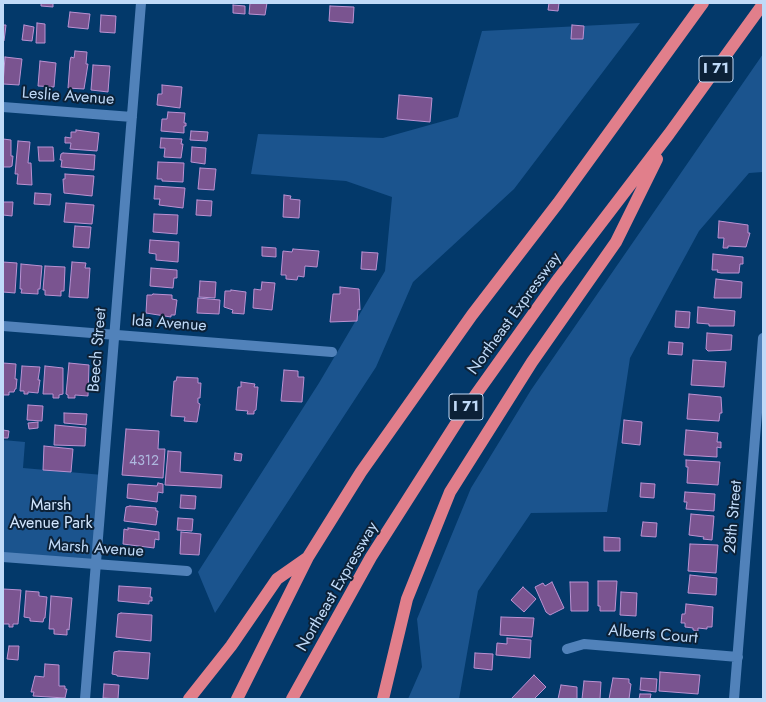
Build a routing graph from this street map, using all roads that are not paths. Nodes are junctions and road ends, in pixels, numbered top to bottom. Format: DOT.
graph roads {
  1 [pos="141,3"];
  2 [pos="703,3"];
  3 [pos="763,4"];
  4 [pos="3,107"];
  5 [pos="132,117"];
  6 [pos="669,134"];
  7 [pos="3,326"];
  8 [pos="114,335"];
  9 [pos="763,338"];
  10 [pos="332,352"];
  11 [pos="3,557"];
  12 [pos="308,557"];
  13 [pos="96,564"];
  14 [pos="187,571"];
  15 [pos="567,649"];
  16 [pos="738,657"];
  17 [pos="86,699"];
  18 [pos="189,699"];
  19 [pos="237,699"];
  20 [pos="292,699"];
  21 [pos="383,699"];
  22 [pos="734,699"];
  1 -- 5 [label="street, Beech Street"];
  2 -- 12 [label="highway, Northeast Expressway"];
  3 -- 6 [label="highway, Northeast Expressway / I 71"];
  4 -- 5 [label="street, Leslie Avenue"];
  5 -- 8 [label="street, Beech Street"];
  6 -- 20 [label="highway, Northeast Expressway / I 71"];
  6 -- 21 [label="highway"];
  7 -- 8 [label="street, Ida Avenue"];
  8 -- 10 [label="street, Ida Avenue"];
  8 -- 13 [label="street, Beech Street"];
  9 -- 16 [label="street, 28th Street"];
  11 -- 13 [label="street, Marsh Avenue"];
  12 -- 18 [label="highway"];
  12 -- 19 [label="highway, Northeast Expressway"];
  13 -- 14 [label="street, Marsh Avenue"];
  13 -- 17 [label="street, Beech Street"];
  15 -- 16 [label="street, Alberts Court"];
  16 -- 22 [label="street, 28th Street"];
}
